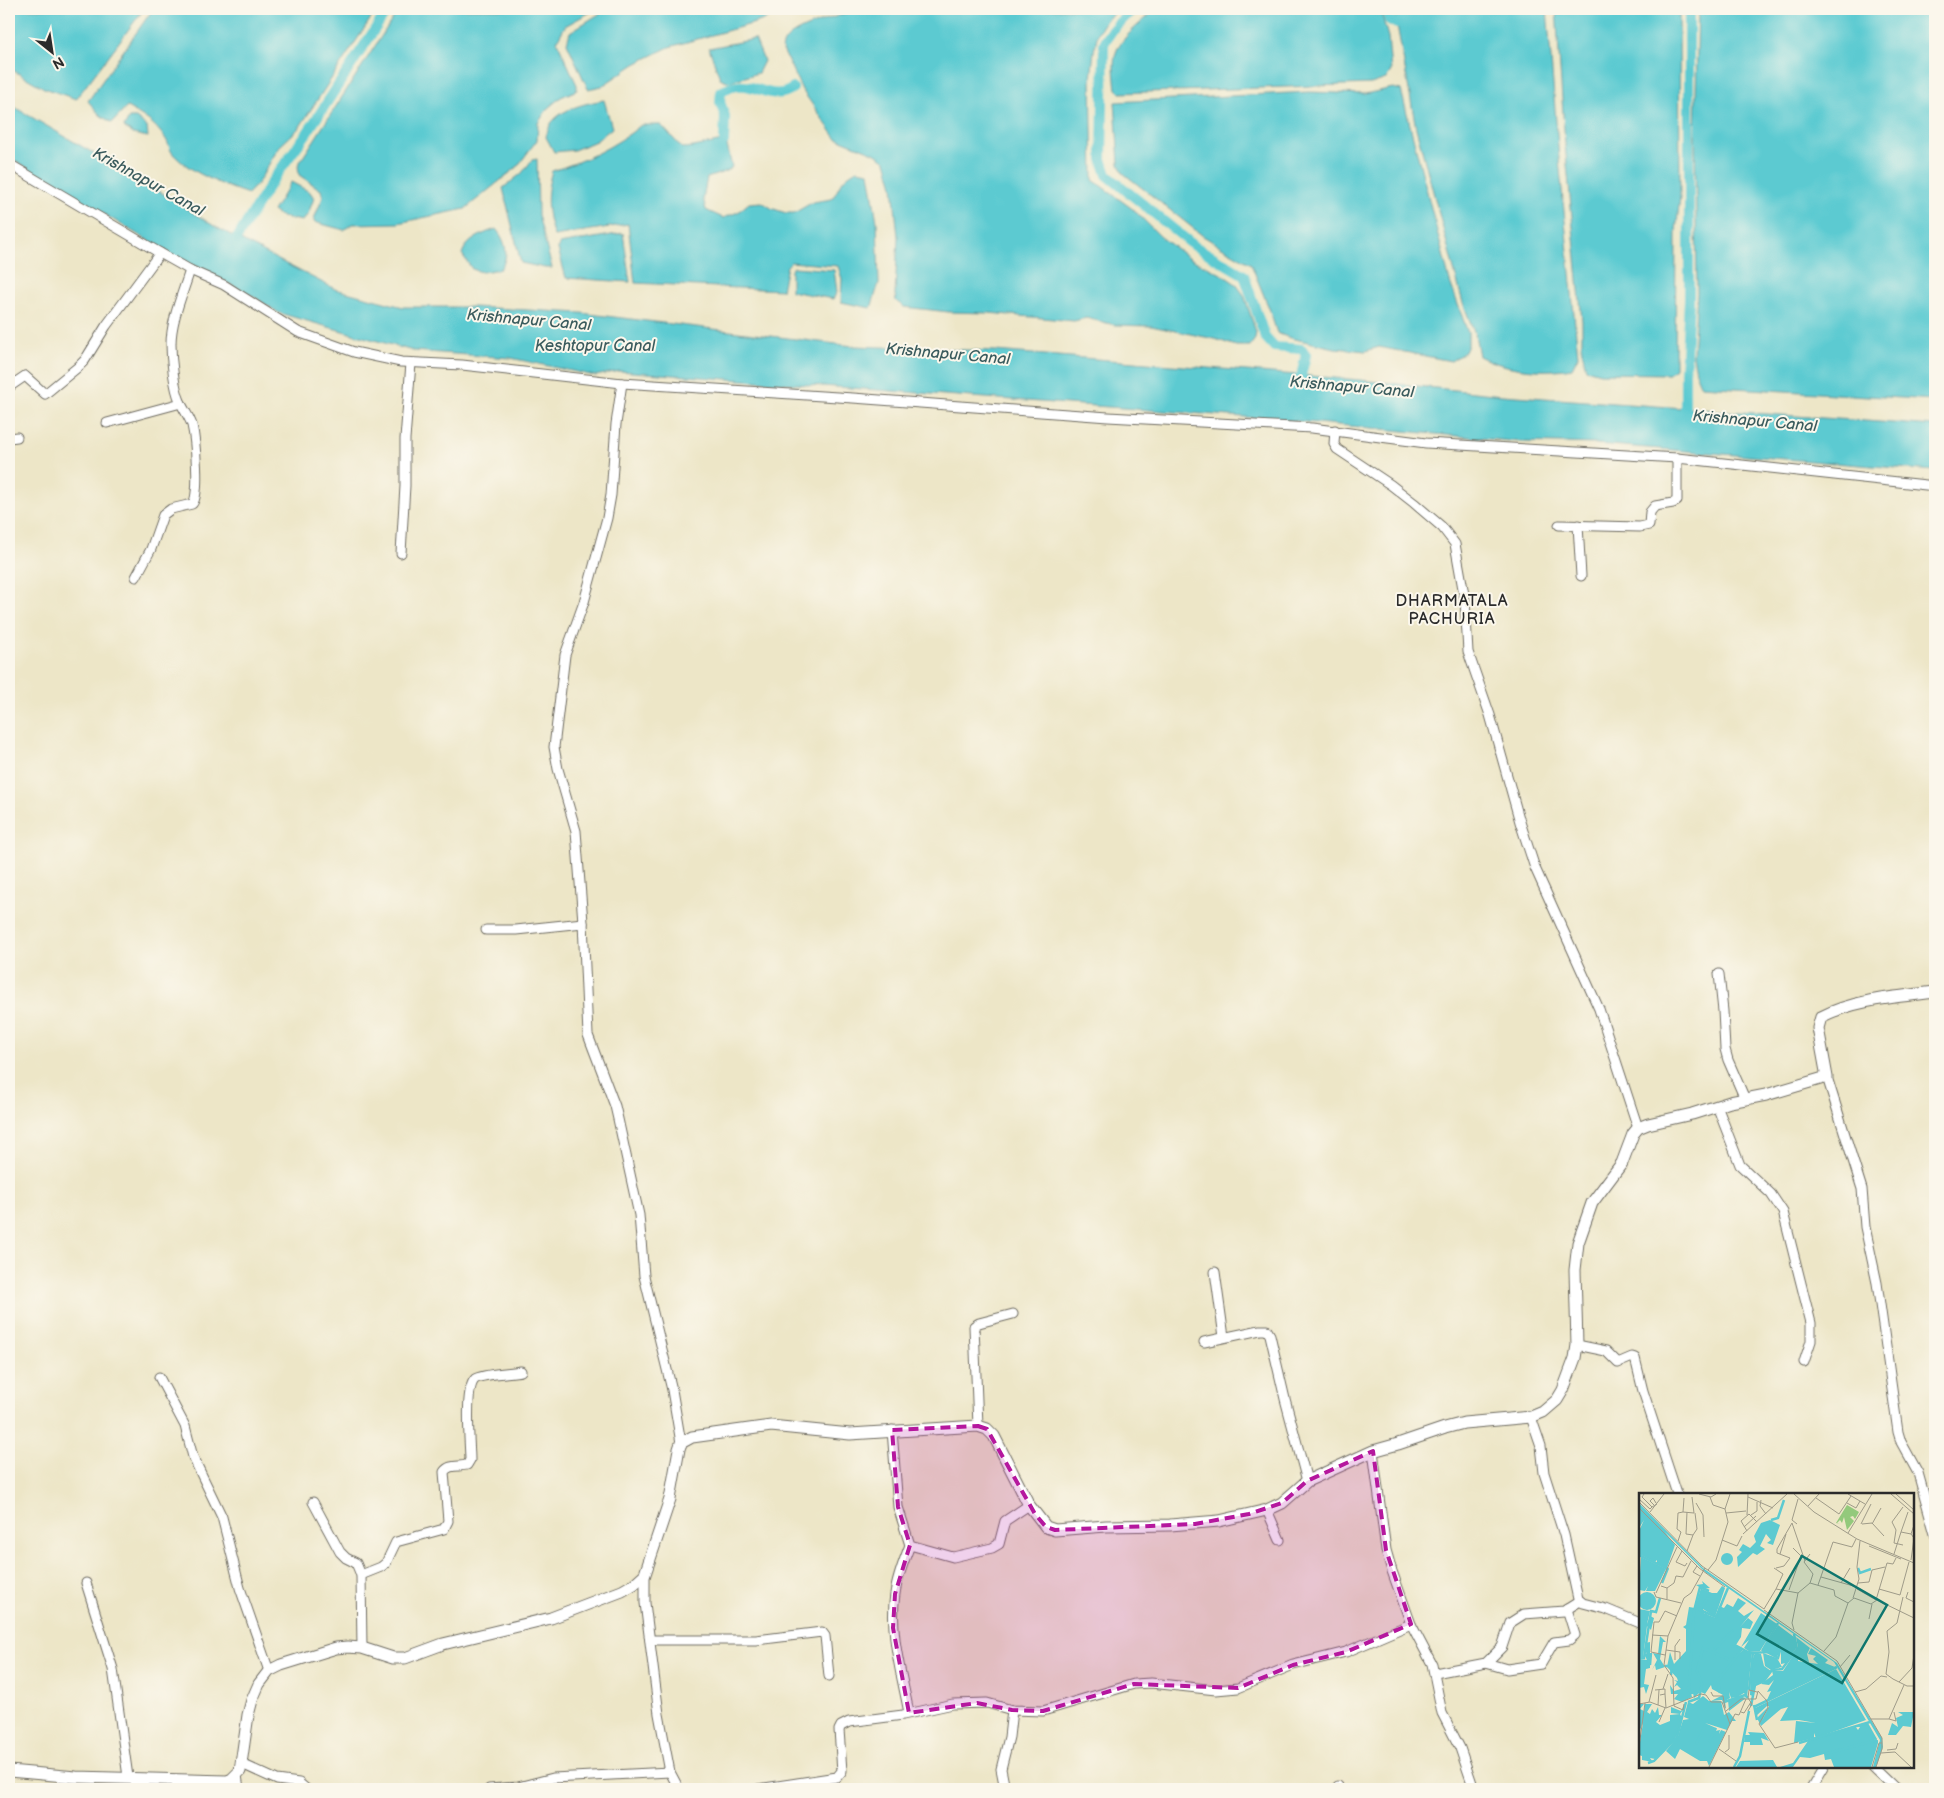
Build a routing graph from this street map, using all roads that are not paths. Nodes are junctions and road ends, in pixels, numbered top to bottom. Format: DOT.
graph roads {
  1 [pos="9,164"];
  2 [pos="160,252"];
  3 [pos="190,270"];
  4 [pos="412,363"];
  5 [pos="622,383"];
  6 [pos="9,387"];
  7 [pos="181,403"];
  8 [pos="107,423"];
  9 [pos="1335,430"];
  10 [pos="1677,458"];
  11 [pos="1935,486"];
  12 [pos="1559,525"];
  13 [pos="1578,525"];
  14 [pos="401,553"];
  15 [pos="1580,576"];
  16 [pos="136,577"];
  17 [pos="583,924"];
  18 [pos="486,930"];
  19 [pos="1719,974"];
  20 [pos="1935,992"];
  21 [pos="1827,1077"];
  22 [pos="1745,1099"];
  23 [pos="1717,1106"];
  24 [pos="1638,1128"];
  25 [pos="1215,1272"];
  26 [pos="1013,1314"];
  27 [pos="1224,1336"];
  28 [pos="1204,1342"];
  29 [pos="1577,1345"];
  30 [pos="1804,1362"];
  31 [pos="521,1371"];
  32 [pos="158,1377"];
  33 [pos="1531,1417"];
  34 [pos="978,1426"];
  35 [pos="892,1430"];
  36 [pos="682,1443"];
  37 [pos="1373,1451"];
  38 [pos="1308,1481"];
  39 [pos="1677,1493"];
  40 [pos="313,1502"];
  41 [pos="1029,1505"];
  42 [pos="1267,1510"];
  43 [pos="1935,1534"];
  44 [pos="1280,1540"];
  45 [pos="910,1545"];
  46 [pos="645,1574"];
  47 [pos="361,1575"];
  48 [pos="86,1583"];
  49 [pos="1580,1601"];
  50 [pos="1567,1609"];
  51 [pos="1639,1623"];
  52 [pos="1411,1624"];
  53 [pos="650,1640"];
  54 [pos="362,1648"];
  55 [pos="1486,1663"];
  56 [pos="269,1671"];
  57 [pos="1435,1673"];
  58 [pos="829,1676"];
  59 [pos="1012,1710"];
  60 [pos="908,1713"];
  61 [pos="242,1764"];
  62 [pos="1823,1768"];
  63 [pos="1873,1768"];
  64 [pos="9,1771"];
  65 [pos="670,1772"];
  66 [pos="236,1775"];
  67 [pos="128,1777"];
  68 [pos="239,1789"];
  69 [pos="306,1789"];
  70 [pos="489,1789"];
  71 [pos="679,1789"];
  72 [pos="758,1789"];
  73 [pos="1005,1789"];
  74 [pos="1474,1789"];
  75 [pos="1811,1789"];
  76 [pos="1896,1789"];
  1 -- 2 [label="street"];
  2 -- 3 [label="street"];
  2 -- 6 [label="street"];
  3 -- 4 [label="street"];
  3 -- 7 [label="street"];
  4 -- 5 [label="street"];
  4 -- 14 [label="street"];
  5 -- 9 [label="street"];
  5 -- 17 [label="street"];
  7 -- 8 [label="street"];
  7 -- 16 [label="street"];
  9 -- 10 [label="street"];
  9 -- 24 [label="street"];
  10 -- 11 [label="street"];
  10 -- 13 [label="street"];
  12 -- 13 [label="street"];
  13 -- 15 [label="street"];
  17 -- 18 [label="street"];
  17 -- 36 [label="street"];
  19 -- 22 [label="street"];
  20 -- 21 [label="street"];
  21 -- 22 [label="street"];
  21 -- 43 [label="street"];
  22 -- 23 [label="street"];
  23 -- 24 [label="street"];
  23 -- 30 [label="street"];
  24 -- 29 [label="street"];
  25 -- 27 [label="street"];
  26 -- 34 [label="street"];
  27 -- 28 [label="street"];
  27 -- 38 [label="street"];
  29 -- 33 [label="street"];
  29 -- 39 [label="street"];
  31 -- 47 [label="street"];
  32 -- 56 [label="street"];
  33 -- 37 [label="street"];
  33 -- 49 [label="street"];
  34 -- 35 [label="street"];
  34 -- 41 [label="street"];
  35 -- 36 [label="street"];
  35 -- 45 [label="street"];
  36 -- 46 [label="street"];
  37 -- 38 [label="street"];
  37 -- 52 [label="street"];
  38 -- 42 [label="street"];
  40 -- 47 [label="street"];
  41 -- 42 [label="street"];
  41 -- 45 [label="street"];
  42 -- 44 [label="street"];
  45 -- 60 [label="street"];
  46 -- 53 [label="street"];
  46 -- 54 [label="street"];
  47 -- 54 [label="street"];
  48 -- 67 [label="street"];
  49 -- 50 [label="street"];
  49 -- 51 [label="street"];
  50 -- 55 [label="street"];
  50 -- 55 [label="street"];
  52 -- 57 [label="street"];
  52 -- 59 [label="street"];
  53 -- 58 [label="street"];
  53 -- 65 [label="street"];
  54 -- 56 [label="street"];
  55 -- 57 [label="street"];
  56 -- 61 [label="street"];
  57 -- 74 [label="street"];
  59 -- 60 [label="street"];
  59 -- 73 [label="street"];
  60 -- 72 [label="street"];
  61 -- 66 [label="street"];
  61 -- 69 [label="street"];
  62 -- 75 [label="street"];
  63 -- 76 [label="street"];
  64 -- 67 [label="street"];
  65 -- 70 [label="street"];
  65 -- 71 [label="street"];
  66 -- 67 [label="street"];
  66 -- 68 [label="street"];
}
